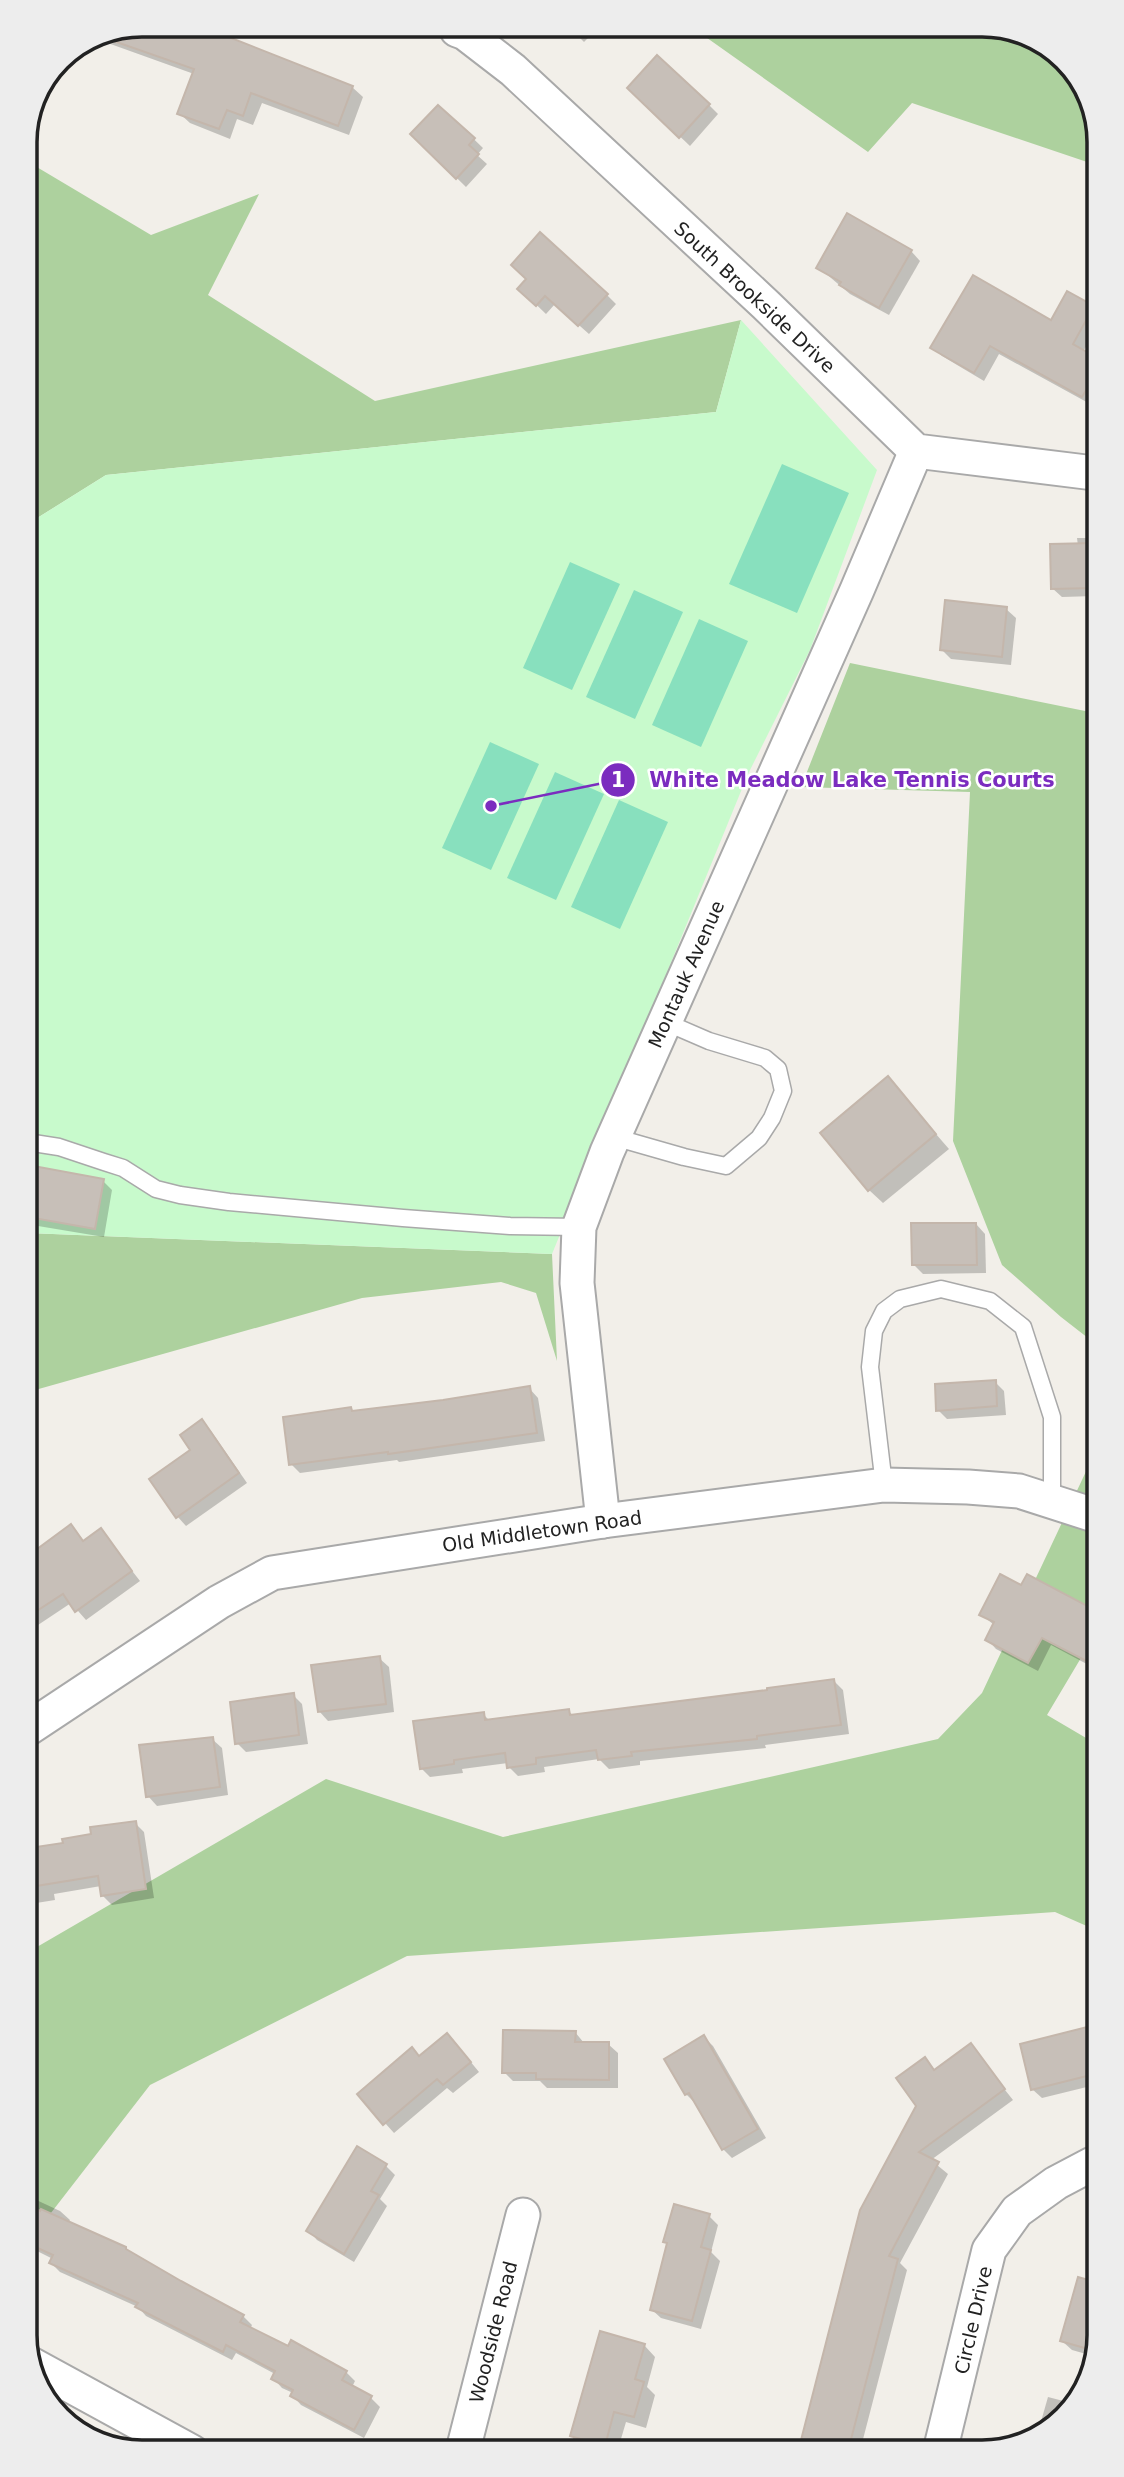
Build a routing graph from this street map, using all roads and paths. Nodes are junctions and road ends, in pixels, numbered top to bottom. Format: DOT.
graph roads {
  1 [pos="470,37"];
  2 [pos="916,451"];
  3 [pos="1087,471"];
  4 [pos="665,1022"];
  5 [pos="614,1137"];
  6 [pos="37,1144"];
  7 [pos="579,1227"];
  8 [pos="884,1485"];
  9 [pos="1052,1502"];
  10 [pos="1087,1513"];
  11 [pos="603,1521"];
  12 [pos="37,1723"];
  13 [pos="1087,2166"];
  14 [pos="523,2215"];
  15 [pos="43,2370"];
  16 [pos="170,2440"];
  17 [pos="466,2440"];
  18 [pos="943,2440"];
  1 -- 2 [label="street, South Brookside Drive"];
  2 -- 3 [label="street"];
  2 -- 4 [label="street, Montauk Avenue"];
  4 -- 5 [label="street, Montauk Avenue"];
  4 -- 5 [label="lane"];
  5 -- 7 [label="street, Montauk Avenue"];
  6 -- 7 [label="lane"];
  7 -- 11 [label="street, Montauk Avenue"];
  8 -- 9 [label="street, Old Middletown Road"];
  8 -- 9 [label="lane"];
  8 -- 11 [label="street, Old Middletown Road"];
  9 -- 10 [label="street, Old Middletown Road"];
  11 -- 12 [label="street, Old Middletown Road"];
  13 -- 18 [label="street, Circle Drive"];
  14 -- 17 [label="street, Woodside Road"];
  15 -- 16 [label="street"];
}
